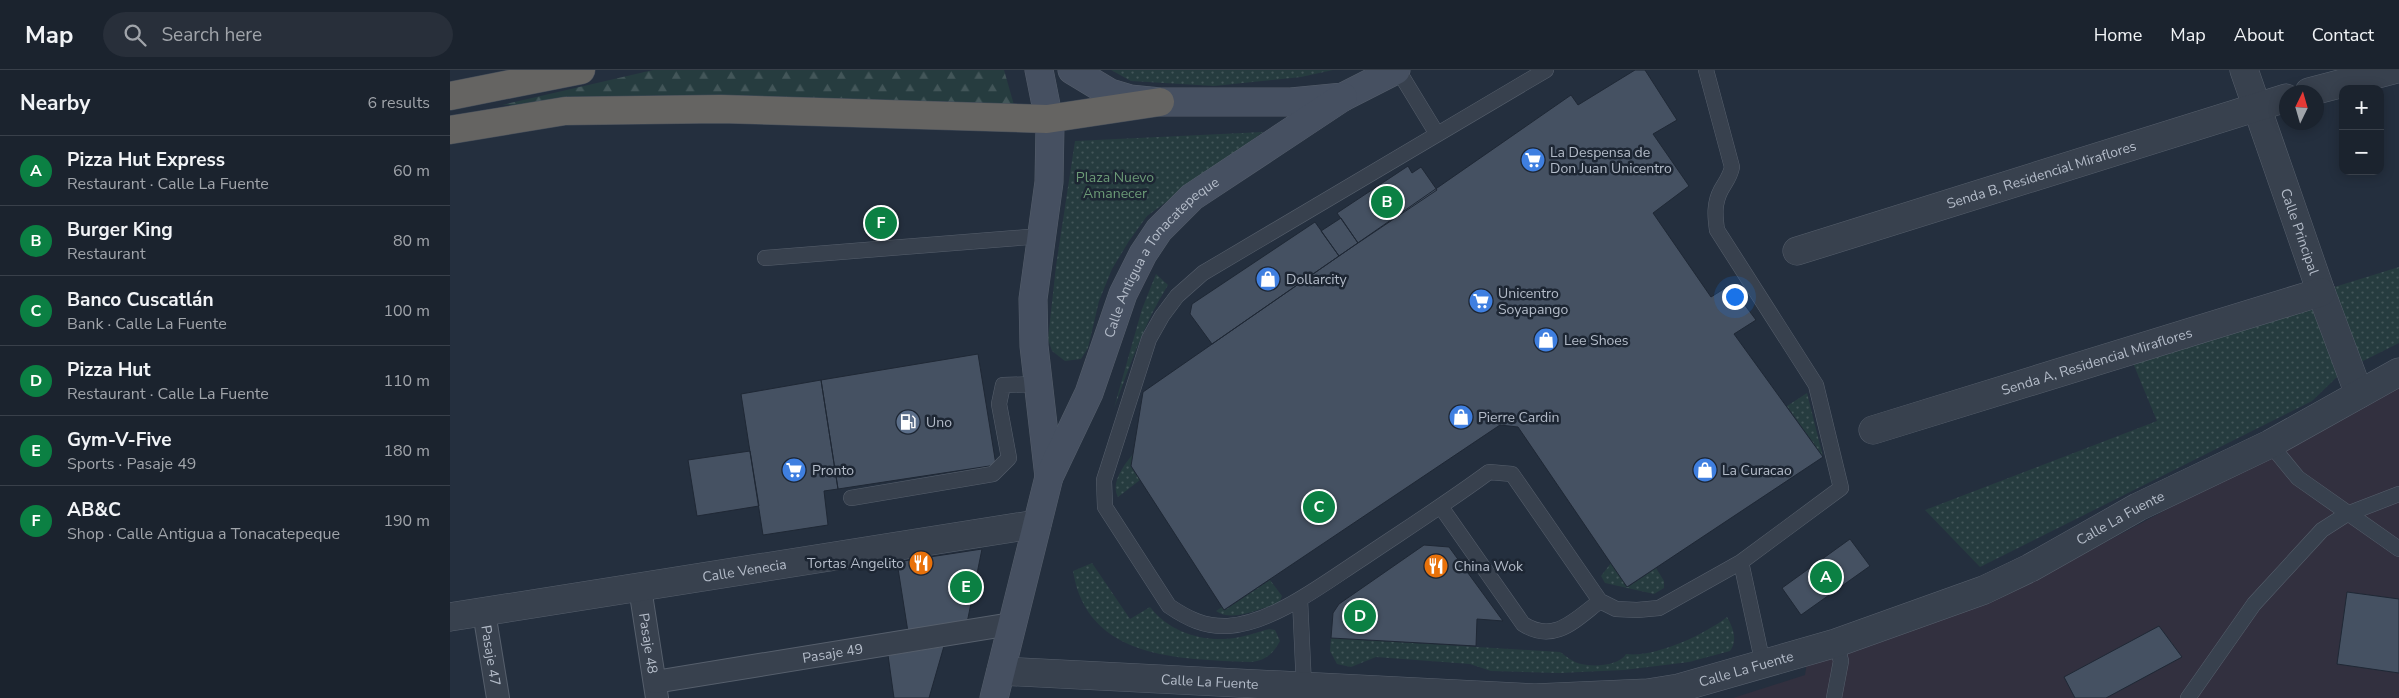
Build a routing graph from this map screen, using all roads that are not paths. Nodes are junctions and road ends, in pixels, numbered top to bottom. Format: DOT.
graph roads {
  1 [pos="581,70"];
  2 [pos="1039,70"];
  3 [pos="1072,70"];
  4 [pos="1397,70"];
  5 [pos="1546,70"];
  6 [pos="1706,70"];
  7 [pos="2244,70"];
  8 [pos="2393,70"];
  9 [pos="2324,88"];
  10 [pos="450,96"];
  11 [pos="1343,97"];
  12 [pos="2279,100"];
  13 [pos="1160,102"];
  14 [pos="2258,106"];
  15 [pos="1049,118"];
  16 [pos="450,130"];
  17 [pos="1437,134"];
  18 [pos="1040,242"];
  19 [pos="1797,251"];
  20 [pos="765,258"];
  21 [pos="2320,292"];
  22 [pos="2399,372"];
  23 [pos="1038,384"];
  24 [pos="2359,394"];
  25 [pos="1873,430"];
  26 [pos="2270,444"];
  27 [pos="1049,477"];
  28 [pos="2399,494"];
  29 [pos="851,498"];
  30 [pos="1442,507"];
  31 [pos="2347,514"];
  32 [pos="1036,524"];
  33 [pos="2399,549"];
  34 [pos="1740,562"];
  35 [pos="640,588"];
  36 [pos="1300,599"];
  37 [pos="1600,601"];
  38 [pos="484,612"];
  39 [pos="450,617"];
  40 [pos="1011,624"];
  41 [pos="1836,643"];
  42 [pos="1763,664"];
  43 [pos="1001,671"];
  44 [pos="1304,687"];
  45 [pos="656,690"];
  46 [pos="1415,695"];
  47 [pos="498,698"];
  48 [pos="994,698"];
  49 [pos="1834,698"];
  50 [pos="2188,698"];
  1 -- 10 [label="highway"];
  2 -- 15 [label="main road, Calle Antigua a Tonacatepeque"];
  3 -- 13 [label="main road"];
  4 -- 11 [label="main road"];
  4 -- 17 [label="lane"];
  5 -- 17 [label="lane"];
  6 -- 34 [label="lane"];
  7 -- 14 [label="street, Calle Principal"];
  8 -- 9 [label="street"];
  11 -- 13 [label="main road"];
  11 -- 27 [label="main road, Calle Antigua a Tonacatepeque"];
  12 -- 14 [label="street, Senda B, Residencial Miraflores"];
  13 -- 15 [label="highway"];
  14 -- 19 [label="street, Senda B, Residencial Miraflores"];
  14 -- 21 [label="street, Calle Principal"];
  15 -- 16 [label="highway"];
  15 -- 18 [label="main road, Calle Antigua a Tonacatepeque"];
  17 -- 36 [label="lane"];
  18 -- 20 [label="lane"];
  18 -- 23 [label="main road, Calle Antigua a Tonacatepeque"];
  21 -- 24 [label="street, Calle Principal"];
  21 -- 25 [label="street, Senda A, Residencial Miraflores"];
  22 -- 24 [label="street, Calle La Fuente"];
  23 -- 27 [label="main road, Calle Antigua a Tonacatepeque"];
  23 -- 29 [label="lane"];
  24 -- 26 [label="street, Calle La Fuente"];
  26 -- 31 [label="lane"];
  26 -- 41 [label="street, Calle La Fuente"];
  27 -- 32 [label="main road, Calle Antigua a Tonacatepeque"];
  28 -- 31 [label="lane"];
  30 -- 36 [label="lane"];
  30 -- 37 [label="lane"];
  30 -- 37 [label="lane"];
  31 -- 33 [label="lane"];
  31 -- 50 [label="lane"];
  32 -- 35 [label="street, Calle Venecia"];
  32 -- 40 [label="main road, Calle Antigua a Tonacatepeque"];
  34 -- 37 [label="lane"];
  34 -- 42 [label="lane"];
  35 -- 38 [label="street, Calle Venecia"];
  35 -- 45 [label="street, Pasaje 48"];
  36 -- 44 [label="lane"];
  38 -- 39 [label="street, Calle Venecia"];
  38 -- 47 [label="street, Pasaje 47"];
  40 -- 43 [label="main road, Calle Antigua a Tonacatepeque"];
  40 -- 45 [label="street, Pasaje 49"];
  41 -- 42 [label="street, Calle La Fuente"];
  41 -- 49 [label="lane"];
  42 -- 46 [label="street, Calle La Fuente"];
  43 -- 44 [label="street, Calle La Fuente"];
  43 -- 48 [label="main road, Calle Antigua a Tonacatepeque"];
  44 -- 46 [label="street, Calle La Fuente"];
}
